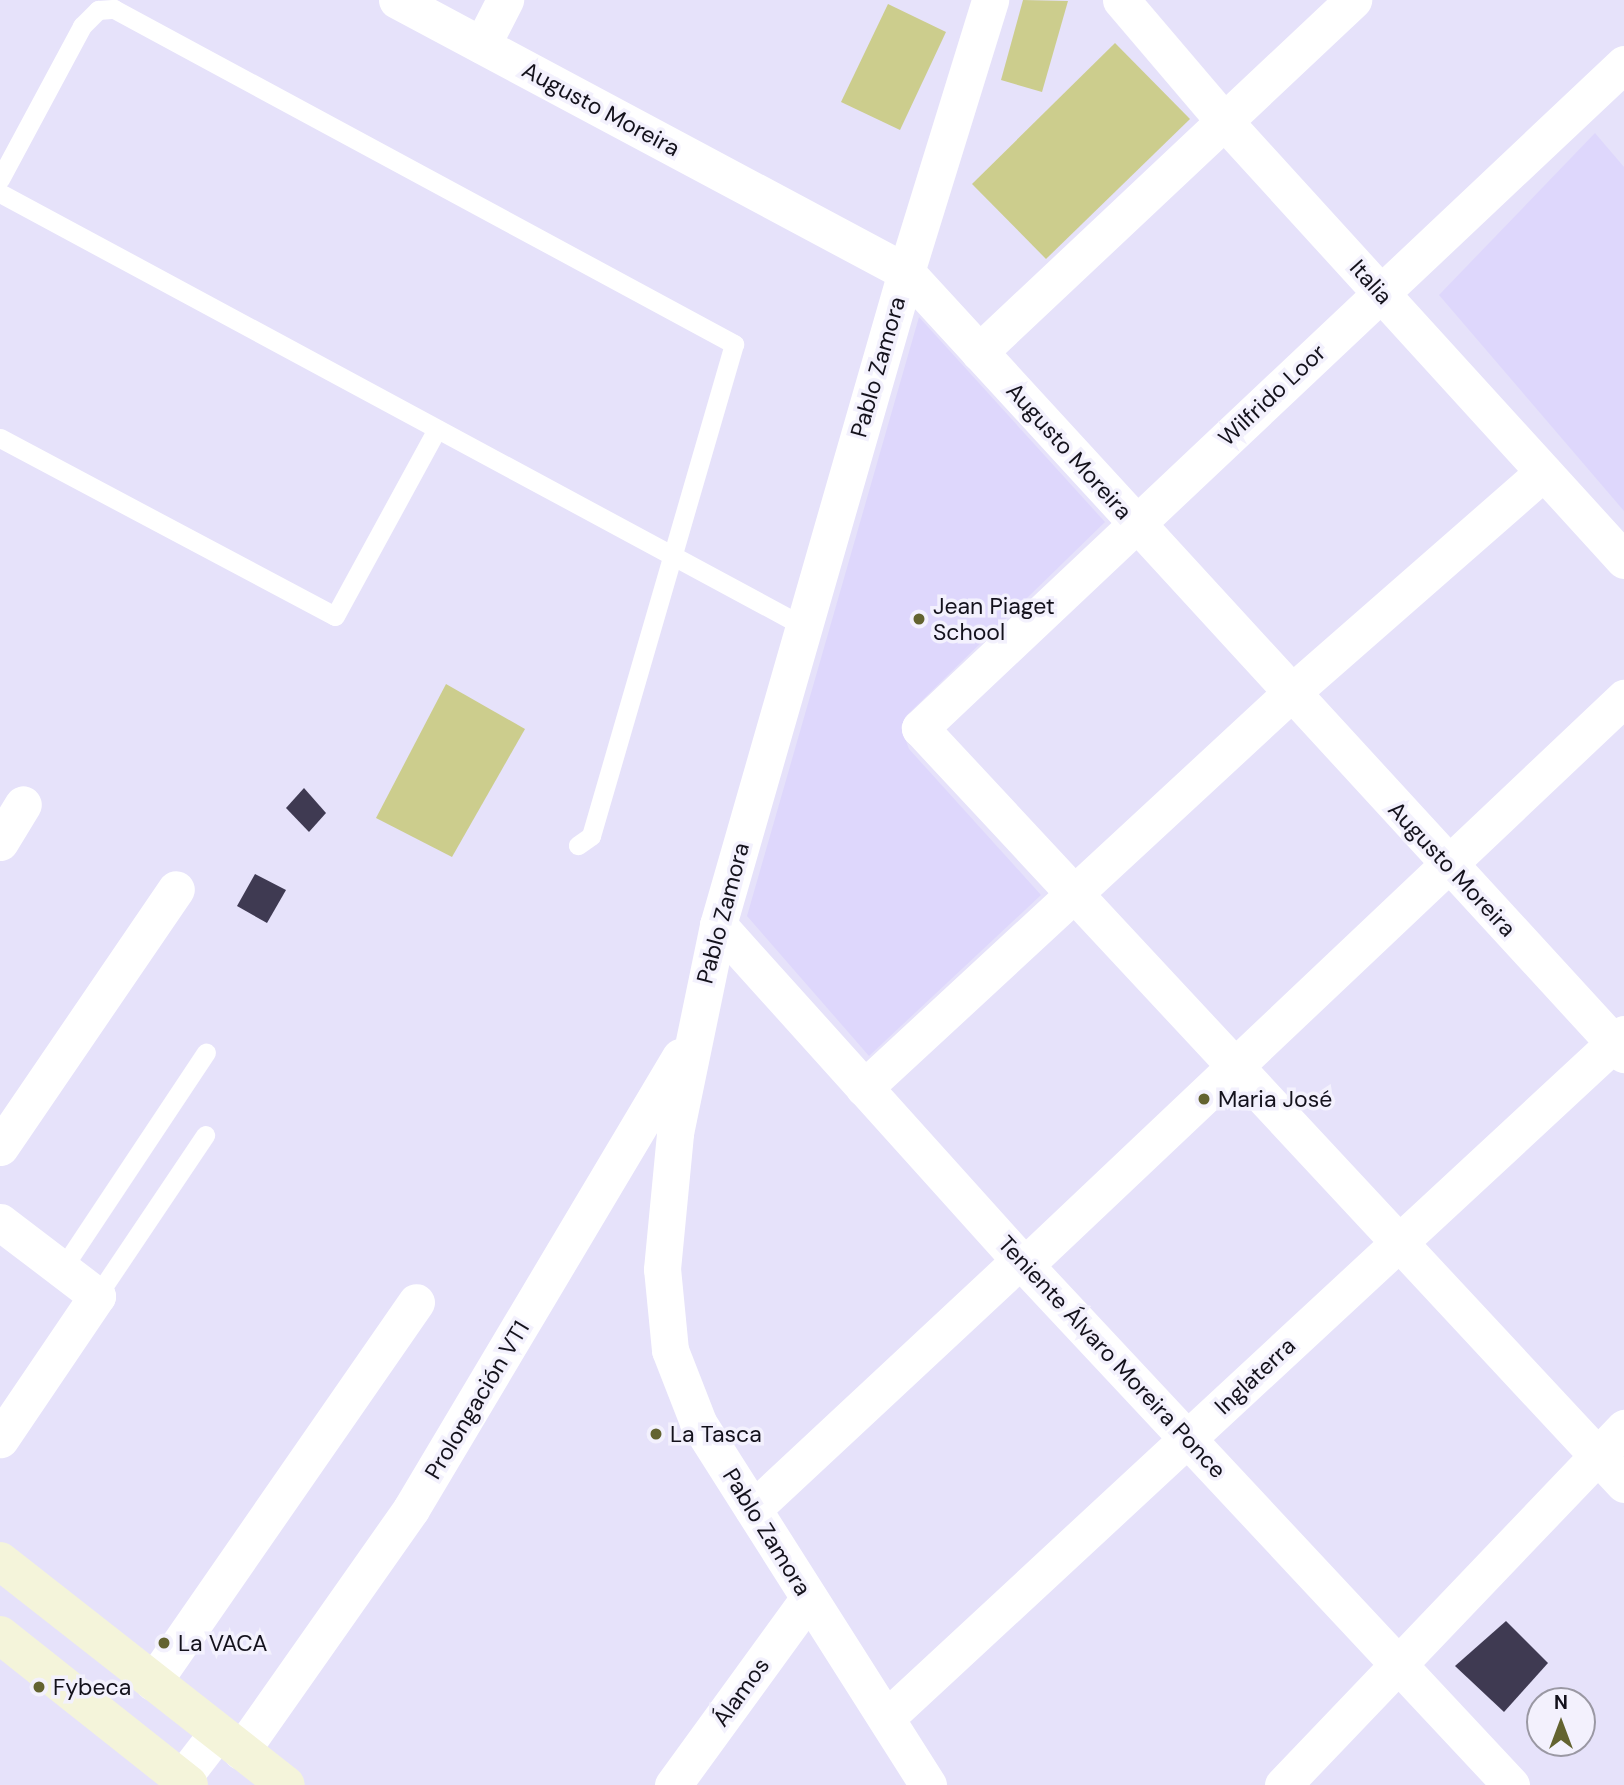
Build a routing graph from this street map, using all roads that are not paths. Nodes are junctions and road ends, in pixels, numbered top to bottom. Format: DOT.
graph roads {
  1 [pos="397,0"];
  2 [pos="478,0"];
  3 [pos="505,0"];
  4 [pos="990,0"];
  5 [pos="1121,0"];
  6 [pos="1353,0"];
  7 [pos="471,39"];
  8 [pos="1624,64"];
  9 [pos="1224,121"];
  10 [pos="0,179"];
  11 [pos="0,193"];
  12 [pos="906,272"];
  13 [pos="1380,292"];
  14 [pos="979,352"];
  15 [pos="437,429"];
  16 [pos="0,438"];
  17 [pos="1544,472"];
  18 [pos="1136,524"];
  19 [pos="673,555"];
  20 [pos="1624,560"];
  21 [pos="803,626"];
  22 [pos="1290,694"];
  23 [pos="1624,698"];
  24 [pos="23,804"];
  25 [pos="0,842"];
  26 [pos="578,845"];
  27 [pos="1447,866"];
  28 [pos="176,888"];
  29 [pos="1077,895"];
  30 [pos="718,925"];
  31 [pos="692,1036"];
  32 [pos="1621,1044"];
  33 [pos="206,1052"];
  34 [pos="1234,1067"];
  35 [pos="864,1088"];
  36 [pos="205,1135"];
  37 [pos="0,1147"];
  38 [pos="0,1222"];
  39 [pos="1399,1243"];
  40 [pos="1022,1263"];
  41 [pos="62,1269"];
  42 [pos="97,1296"];
  43 [pos="416,1302"];
  44 [pos="1624,1428"];
  45 [pos="0,1439"];
  46 [pos="1188,1439"];
  47 [pos="1598,1455"];
  48 [pos="1624,1484"];
  49 [pos="753,1509"];
  50 [pos="0,1561"];
  51 [pos="809,1598"];
  52 [pos="0,1635"];
  53 [pos="1399,1664"];
  54 [pos="153,1682"];
  55 [pos="886,1718"];
  56 [pos="229,1742"];
  57 [pos="183,1783"];
  58 [pos="286,1785"];
  59 [pos="673,1785"];
  60 [pos="928,1785"];
  61 [pos="1283,1785"];
  62 [pos="1511,1785"];
  1 -- 7 [label="street, Augusto Moreira"];
  2 -- 7 [label="street"];
  3 -- 7 [label="street"];
  4 -- 12 [label="street, Pablo Zamora"];
  5 -- 9 [label="street, Italia"];
  6 -- 9 [label="street"];
  7 -- 12 [label="street, Augusto Moreira"];
  8 -- 13 [label="street, Wilfrido Loor"];
  9 -- 13 [label="street, Italia"];
  9 -- 14 [label="street"];
  10 -- 19 [label="lane"];
  11 -- 15 [label="lane"];
  12 -- 14 [label="street, Augusto Moreira"];
  12 -- 21 [label="street, Pablo Zamora"];
  13 -- 17 [label="street, Italia"];
  13 -- 18 [label="street, Wilfrido Loor"];
  14 -- 18 [label="street, Augusto Moreira"];
  15 -- 16 [label="lane"];
  15 -- 19 [label="lane"];
  17 -- 20 [label="street, Italia"];
  17 -- 22 [label="street"];
  18 -- 22 [label="street, Augusto Moreira"];
  18 -- 29 [label="street, Wilfrido Loor"];
  19 -- 21 [label="lane"];
  19 -- 26 [label="lane"];
  21 -- 30 [label="street, Pablo Zamora"];
  22 -- 27 [label="street, Augusto Moreira"];
  22 -- 29 [label="street"];
  23 -- 27 [label="street"];
  24 -- 25 [label="street"];
  27 -- 32 [label="street, Augusto Moreira"];
  27 -- 34 [label="street"];
  28 -- 37 [label="street"];
  29 -- 34 [label="street"];
  29 -- 35 [label="street"];
  30 -- 31 [label="street, Pablo Zamora"];
  30 -- 35 [label="street, Teniente Álvaro Moreira Ponce"];
  31 -- 49 [label="street, Pablo Zamora"];
  31 -- 56 [label="street, Prolongación VT1"];
  32 -- 39 [label="street, Inglaterra"];
  33 -- 41 [label="lane"];
  34 -- 39 [label="street"];
  34 -- 40 [label="street"];
  35 -- 40 [label="street, Teniente Álvaro Moreira Ponce"];
  36 -- 42 [label="lane"];
  38 -- 41 [label="street"];
  39 -- 46 [label="street, Inglaterra"];
  39 -- 47 [label="street"];
  40 -- 46 [label="street, Teniente Álvaro Moreira Ponce"];
  40 -- 49 [label="street"];
  41 -- 42 [label="street"];
  42 -- 45 [label="street"];
  43 -- 54 [label="street"];
  44 -- 47 [label="street"];
  46 -- 53 [label="street, Teniente Álvaro Moreira Ponce"];
  46 -- 55 [label="street, Inglaterra"];
  47 -- 48 [label="street"];
  47 -- 53 [label="street"];
  49 -- 51 [label="street, Pablo Zamora"];
  50 -- 54 [label="main road"];
  51 -- 55 [label="street, Pablo Zamora"];
  51 -- 59 [label="street, Álamos"];
  52 -- 57 [label="main road"];
  53 -- 61 [label="street"];
  53 -- 62 [label="street, Teniente Álvaro Moreira Ponce"];
  54 -- 56 [label="main road"];
  55 -- 60 [label="street, Pablo Zamora"];
  56 -- 57 [label="street, Prolongación VT1"];
  56 -- 58 [label="main road"];
}
